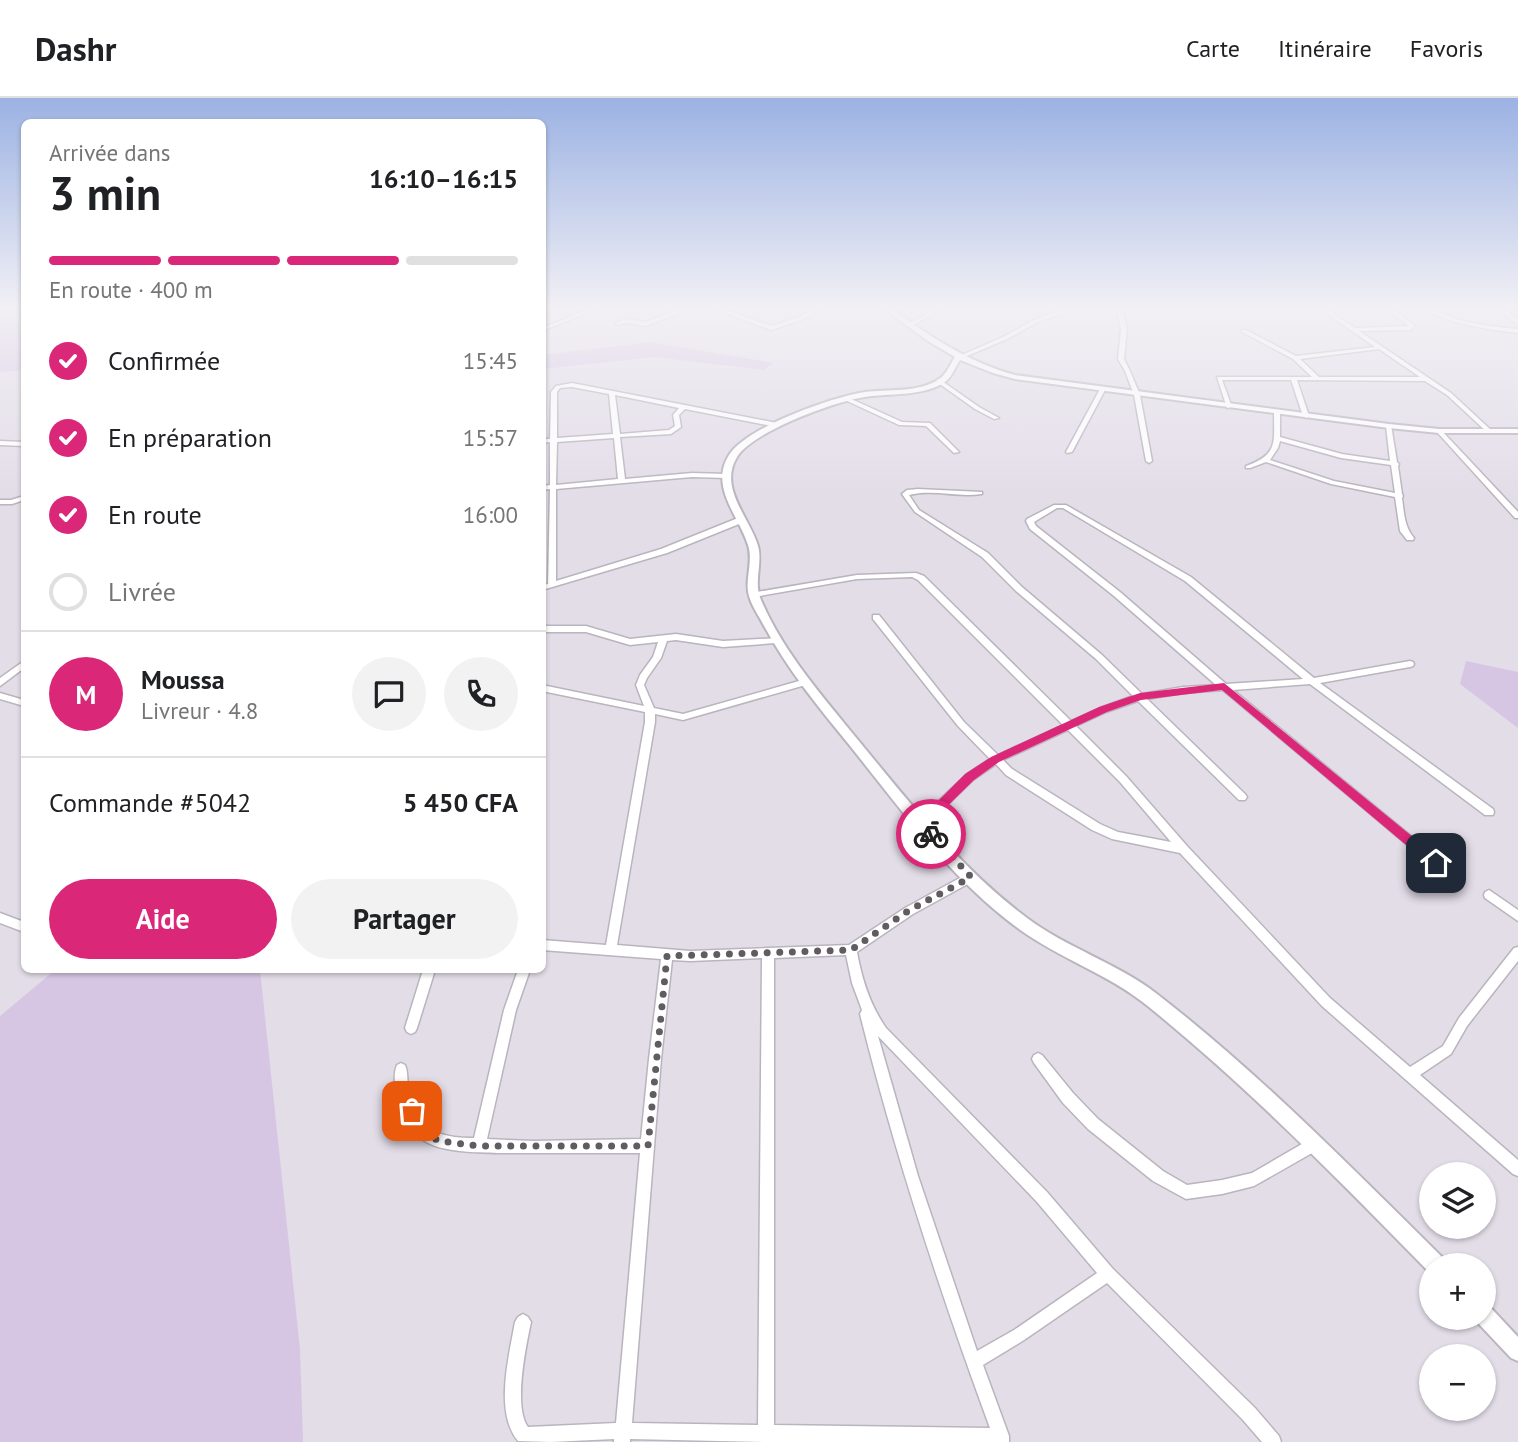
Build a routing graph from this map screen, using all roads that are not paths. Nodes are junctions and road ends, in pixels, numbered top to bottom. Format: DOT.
graph roads {
  1 [pos="951,369"];
  2 [pos="984,369"];
  3 [pos="1128,369"];
  4 [pos="1307,369"];
  5 [pos="1411,369"];
  6 [pos="1293,378"];
  7 [pos="1317,378"];
  8 [pos="1428,379"];
  9 [pos="939,381"];
  10 [pos="1102,390"];
  11 [pos="612,393"];
  12 [pos="1138,395"];
  13 [pos="847,399"];
  14 [pos="682,407"];
  15 [pos="1229,407"];
  16 [pos="1277,413"];
  17 [pos="1306,416"];
  18 [pos="996,418"];
  19 [pos="777,425"];
  20 [pos="1389,426"];
  21 [pos="1439,431"];
  22 [pos="1518,431"];
  23 [pos="1490,432"];
  24 [pos="616,436"];
  25 [pos="1277,438"];
  26 [pos="554,440"];
  27 [pos="546,441"];
  28 [pos="0,443"];
  29 [pos="21,444"];
  30 [pos="956,452"];
  31 [pos="1069,452"];
  32 [pos="1149,461"];
  33 [pos="1268,461"];
  34 [pos="1396,464"];
  35 [pos="1248,467"];
  36 [pos="727,477"];
  37 [pos="622,482"];
  38 [pos="546,488"];
  39 [pos="553,488"];
  40 [pos="980,494"];
  41 [pos="1400,496"];
  42 [pos="21,499"];
  43 [pos="0,502"];
  44 [pos="1518,516"];
  45 [pos="741,520"];
  46 [pos="1410,538"];
  47 [pos="552,585"];
  48 [pos="546,587"];
  49 [pos="754,595"];
  50 [pos="876,617"];
  51 [pos="546,629"];
  52 [pos="663,639"];
  53 [pos="776,640"];
  54 [pos="1410,664"];
  55 [pos="21,666"];
  56 [pos="1312,681"];
  57 [pos="806,682"];
  58 [pos="0,683"];
  59 [pos="1224,687"];
  60 [pos="546,689"];
  61 [pos="0,696"];
  62 [pos="1140,697"];
  63 [pos="21,702"];
  64 [pos="650,709"];
  65 [pos="1068,725"];
  66 [pos="995,760"];
  67 [pos="1242,797"];
  68 [pos="1489,812"];
  69 [pos="921,824"];
  70 [pos="1183,849"];
  71 [pos="1452,876"];
  72 [pos="971,877"];
  73 [pos="1489,895"];
  74 [pos="1518,915"];
  75 [pos="0,918"];
  76 [pos="21,926"];
  77 [pos="546,945"];
  78 [pos="611,949"];
  79 [pos="851,950"];
  80 [pos="1518,953"];
  81 [pos="768,954"];
  82 [pos="667,956"];
  83 [pos="428,973"];
  84 [pos="523,973"];
  85 [pos="864,1003"];
  86 [pos="411,1028"];
  87 [pos="1038,1059"];
  88 [pos="401,1069"];
  89 [pos="1409,1076"];
  90 [pos="1314,1144"];
  91 [pos="479,1146"];
  92 [pos="648,1146"];
  93 [pos="1518,1169"];
  94 [pos="1424,1253"];
  95 [pos="1108,1275"];
  96 [pos="523,1322"];
  97 [pos="1496,1328"];
  98 [pos="1518,1351"];
  99 [pos="973,1363"];
  100 [pos="766,1434"];
  101 [pos="622,1437"];
  102 [pos="799,1438"];
  103 [pos="1002,1439"];
  104 [pos="1273,1442"];
  1 -- 9 [label="street"];
  2 -- 10 [label="street"];
  3 -- 12 [label="street"];
  4 -- 7 [label="street"];
  5 -- 8 [label="street"];
  6 -- 7 [label="street"];
  6 -- 15 [label="street"];
  6 -- 17 [label="street"];
  7 -- 8 [label="street"];
  8 -- 23 [label="street"];
  9 -- 13 [label="street"];
  9 -- 18 [label="street"];
  10 -- 12 [label="street"];
  10 -- 31 [label="street"];
  11 -- 14 [label="street"];
  11 -- 24 [label="street"];
  11 -- 26 [label="street"];
  12 -- 15 [label="street"];
  12 -- 32 [label="street"];
  13 -- 19 [label="street"];
  13 -- 30 [label="street"];
  14 -- 19 [label="street"];
  14 -- 24 [label="street"];
  15 -- 16 [label="street"];
  16 -- 17 [label="street"];
  16 -- 25 [label="street"];
  17 -- 20 [label="street"];
  19 -- 36 [label="street"];
  20 -- 21 [label="street"];
  20 -- 34 [label="street"];
  21 -- 23 [label="street"];
  21 -- 44 [label="street"];
  22 -- 23 [label="street"];
  24 -- 26 [label="street"];
  24 -- 37 [label="street"];
  25 -- 33 [label="street"];
  25 -- 34 [label="street"];
  26 -- 27 [label="street"];
  26 -- 39 [label="street"];
  28 -- 29 [label="street"];
  33 -- 35 [label="street"];
  33 -- 41 [label="street"];
  34 -- 41 [label="street"];
  36 -- 37 [label="street"];
  36 -- 45 [label="street"];
  37 -- 39 [label="street"];
  38 -- 39 [label="street"];
  39 -- 47 [label="street"];
  40 -- 62 [label="street"];
  41 -- 46 [label="street"];
  42 -- 43 [label="street"];
  45 -- 47 [label="street"];
  45 -- 49 [label="street"];
  47 -- 48 [label="street"];
  49 -- 53 [label="street"];
  49 -- 65 [label="street"];
  50 -- 66 [label="street"];
  51 -- 52 [label="street"];
  52 -- 53 [label="street"];
  52 -- 64 [label="street"];
  53 -- 57 [label="street"];
  54 -- 56 [label="street"];
  55 -- 58 [label="street"];
  56 -- 59 [label="street"];
  56 -- 59 [label="street"];
  56 -- 68 [label="street"];
  57 -- 64 [label="street"];
  57 -- 69 [label="street"];
  59 -- 62 [label="street"];
  59 -- 71 [label="street"];
  60 -- 64 [label="street"];
  61 -- 63 [label="street"];
  62 -- 65 [label="street"];
  62 -- 67 [label="street"];
  64 -- 78 [label="street"];
  65 -- 66 [label="street"];
  65 -- 70 [label="street"];
  66 -- 69 [label="street"];
  66 -- 70 [label="street"];
  69 -- 72 [label="street"];
  70 -- 89 [label="street"];
  72 -- 79 [label="street"];
  72 -- 90 [label="street"];
  73 -- 74 [label="street"];
  75 -- 76 [label="street"];
  77 -- 78 [label="street"];
  78 -- 82 [label="street"];
  79 -- 81 [label="street"];
  79 -- 85 [label="street"];
  80 -- 89 [label="street"];
  81 -- 82 [label="street"];
  81 -- 100 [label="street"];
  82 -- 92 [label="street"];
  83 -- 86 [label="street"];
  84 -- 91 [label="street"];
  85 -- 95 [label="street"];
  85 -- 99 [label="street"];
  87 -- 90 [label="street"];
  88 -- 91 [label="street"];
  89 -- 93 [label="street"];
  90 -- 94 [label="street"];
  91 -- 92 [label="street"];
  92 -- 101 [label="street"];
  95 -- 99 [label="street"];
  95 -- 104 [label="street"];
  96 -- 101 [label="street"];
  97 -- 98 [label="street"];
  99 -- 103 [label="street"];
  100 -- 101 [label="street"];
  100 -- 102 [label="street"];
  102 -- 103 [label="street"];
}
